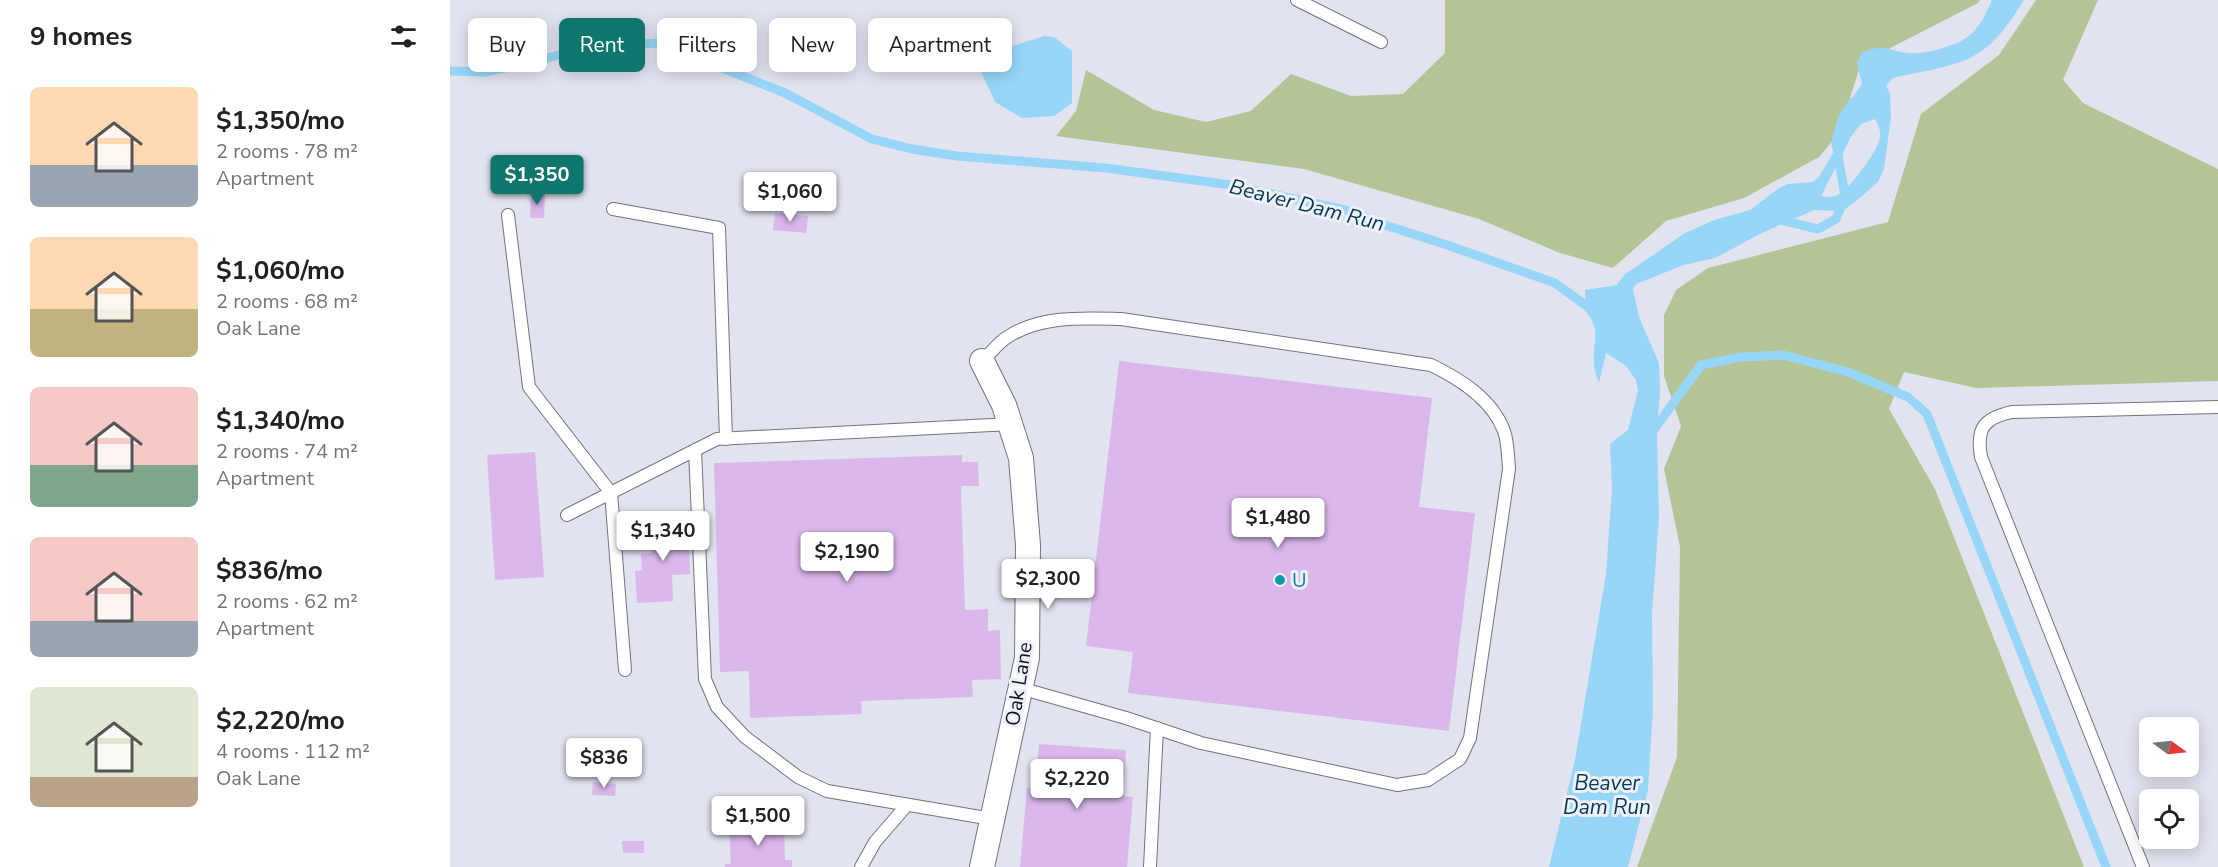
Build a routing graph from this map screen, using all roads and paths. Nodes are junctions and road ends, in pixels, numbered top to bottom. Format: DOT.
graph roads {
  1 [pos="1297,0"];
  2 [pos="1381,42"];
  3 [pos="613,209"];
  4 [pos="508,215"];
  5 [pos="982,361"];
  6 [pos="2218,407"];
  7 [pos="1011,424"];
  8 [pos="726,438"];
  9 [pos="695,450"];
  10 [pos="612,493"];
  11 [pos="567,515"];
  12 [pos="625,670"];
  13 [pos="1020,688"];
  14 [pos="1157,728"];
  15 [pos="907,805"];
  16 [pos="992,819"];
  17 [pos="861,867"];
  18 [pos="982,867"];
  19 [pos="1150,867"];
  20 [pos="2143,867"];
  1 -- 2 [label="lane"];
  3 -- 8 [label="lane"];
  4 -- 10 [label="lane"];
  5 -- 7 [label="street, Oak Lane"];
  5 -- 14 [label="lane"];
  6 -- 20 [label="lane"];
  7 -- 8 [label="lane"];
  7 -- 13 [label="street, Oak Lane"];
  8 -- 9 [label="lane"];
  9 -- 10 [label="lane"];
  9 -- 15 [label="lane"];
  10 -- 11 [label="lane"];
  10 -- 12 [label="lane"];
  13 -- 14 [label="lane"];
  13 -- 16 [label="street, Oak Lane"];
  14 -- 19 [label="lane"];
  15 -- 16 [label="lane"];
  15 -- 17 [label="lane"];
  16 -- 18 [label="street, Oak Lane"];
}
